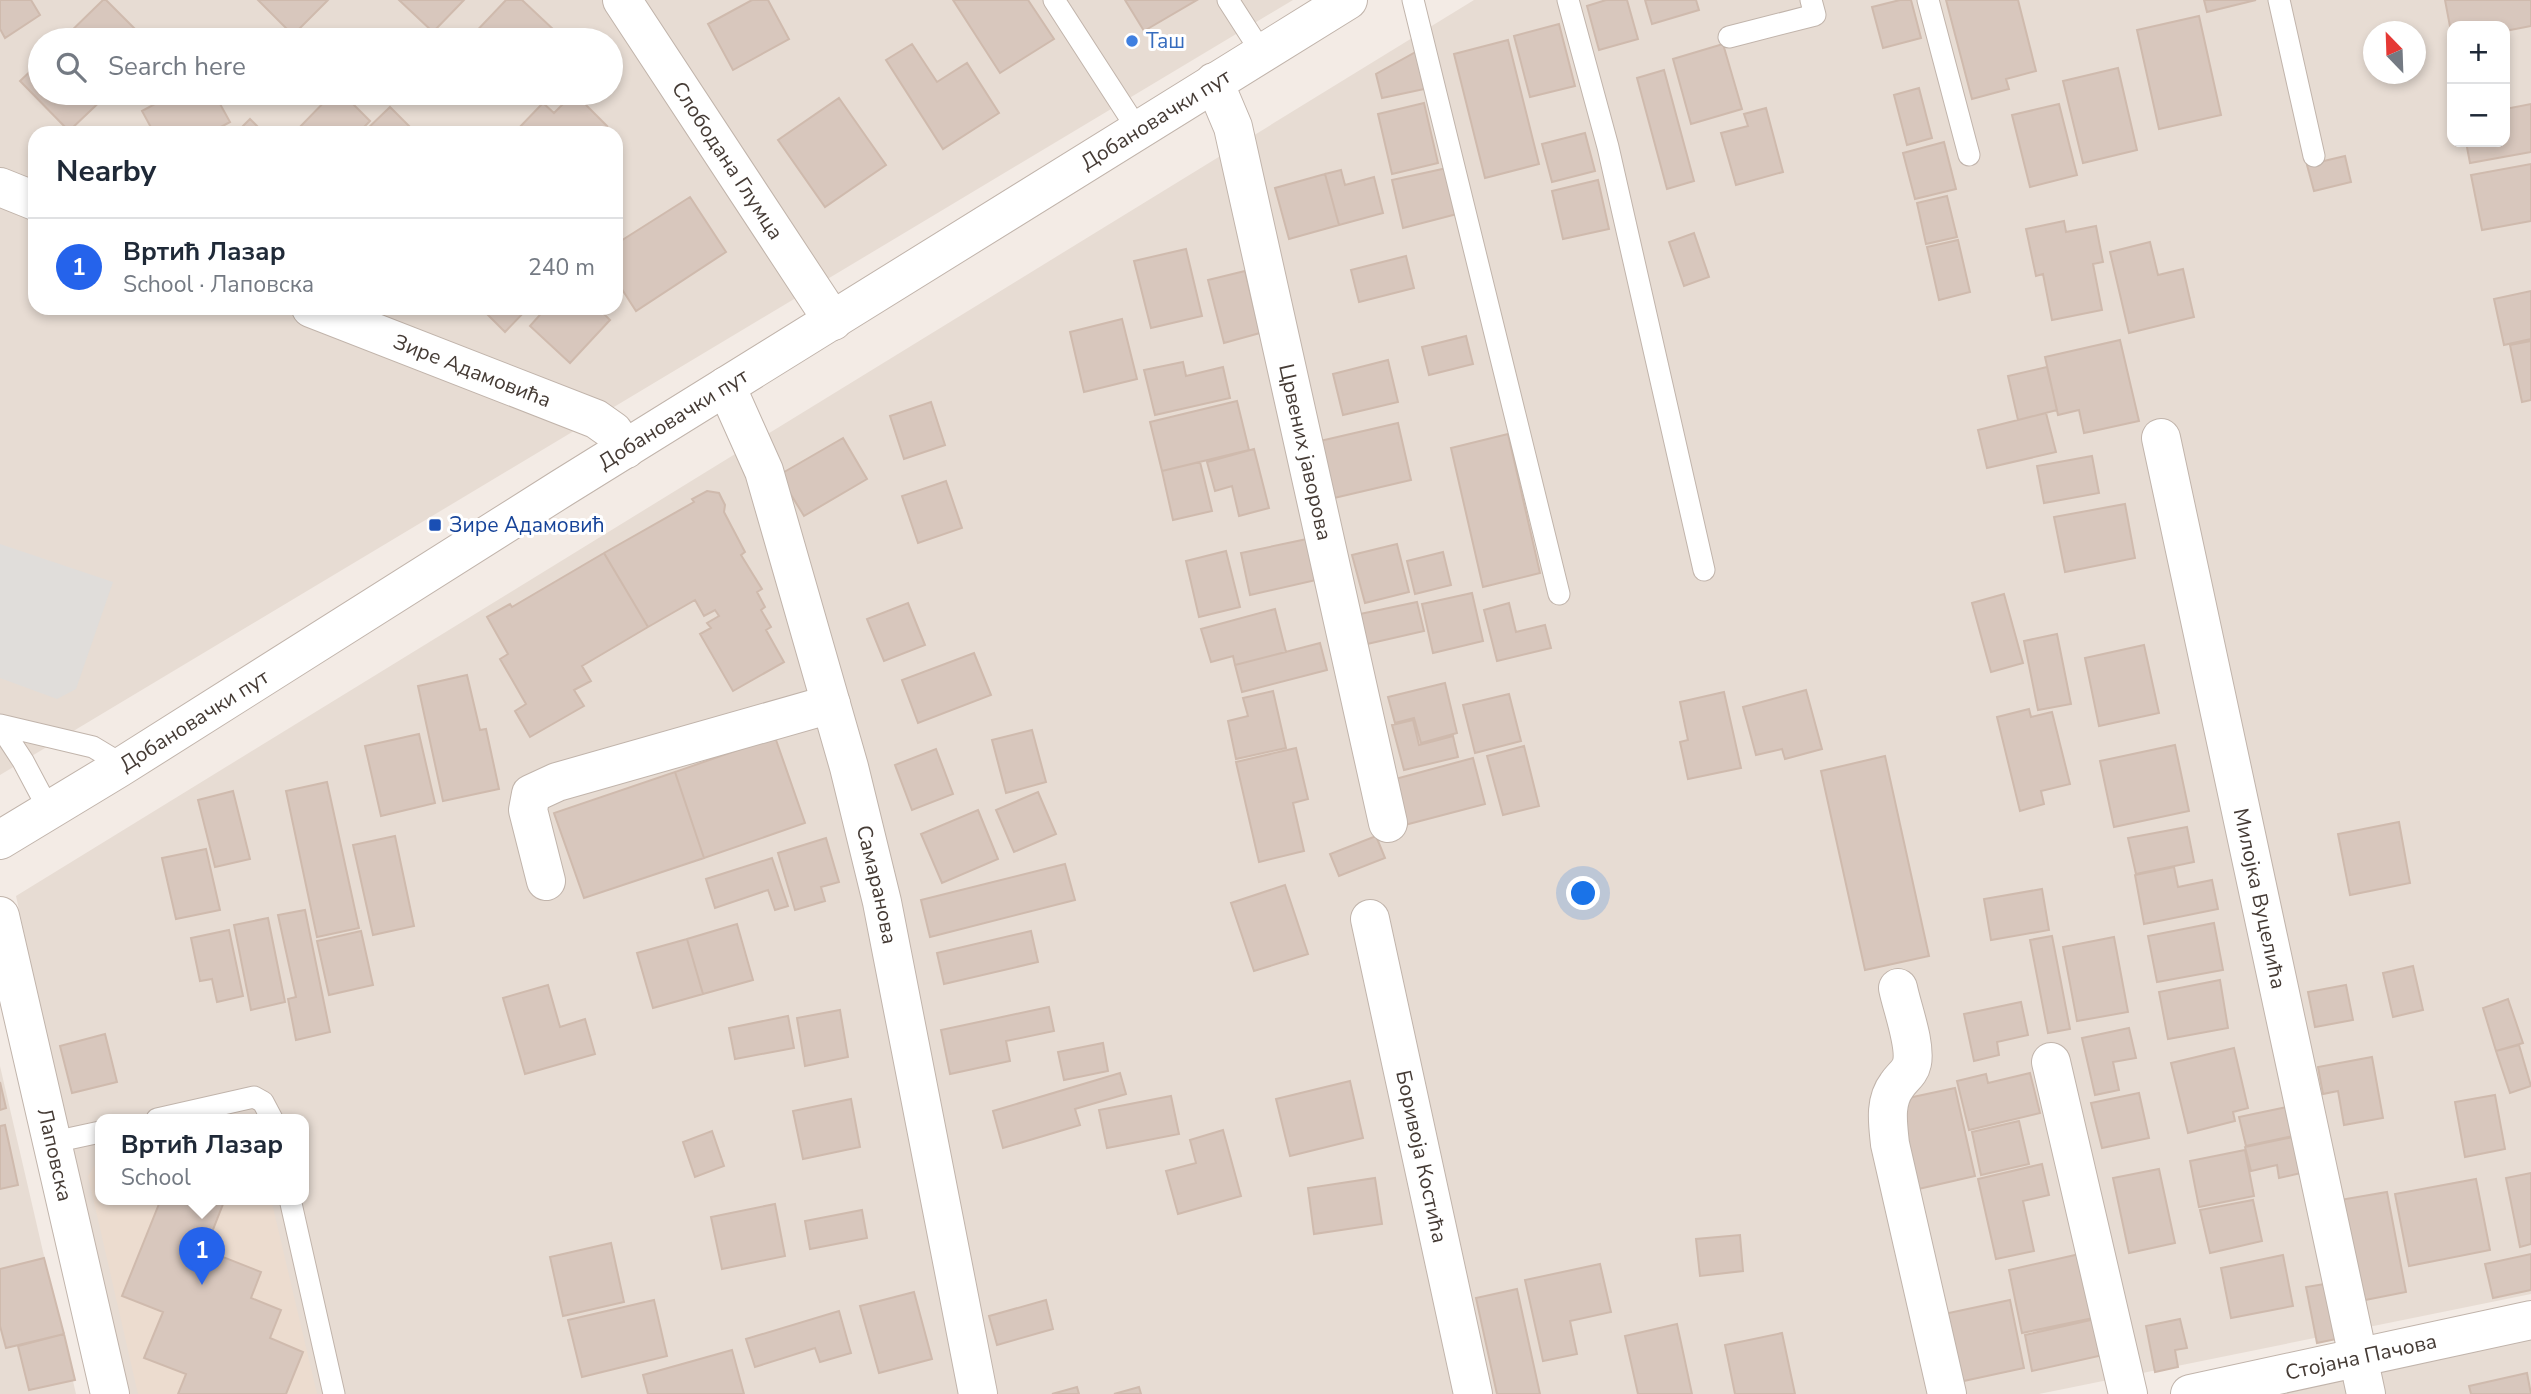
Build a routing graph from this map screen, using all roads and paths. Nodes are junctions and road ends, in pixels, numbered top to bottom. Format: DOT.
graph roads {
  1 [pos="622,0"];
  2 [pos="1055,0"];
  3 [pos="1228,0"];
  4 [pos="1348,0"];
  5 [pos="1413,0"];
  6 [pos="1568,0"];
  7 [pos="1811,0"];
  8 [pos="1928,0"];
  9 [pos="2279,0"];
  10 [pos="1729,37"];
  11 [pos="1262,53"];
  12 [pos="1214,82"];
  13 [pos="1138,130"];
  14 [pos="1969,155"];
  15 [pos="2314,156"];
  16 [pos="0,187"];
  17 [pos="28,198"];
  18 [pos="329,315"];
  19 [pos="834,321"];
  20 [pos="726,386"];
  21 [pos="2161,438"];
  22 [pos="625,449"];
  23 [pos="1704,570"];
  24 [pos="1559,594"];
  25 [pos="831,704"];
  26 [pos="0,726"];
  27 [pos="119,768"];
  28 [pos="49,810"];
  29 [pos="1388,823"];
  30 [pos="0,840"];
  31 [pos="545,881"];
  32 [pos="0,916"];
  33 [pos="1370,919"];
  34 [pos="1898,988"];
  35 [pos="2051,1062"];
  36 [pos="179,1114"];
  37 [pos="269,1114"];
  38 [pos="95,1133"];
  39 [pos="54,1142"];
  40 [pos="291,1205"];
  41 [pos="2531,1320"];
  42 [pos="2357,1357"];
  43 [pos="110,1394"];
  44 [pos="334,1394"];
  45 [pos="978,1394"];
  46 [pos="1473,1394"];
  47 [pos="1947,1394"];
  48 [pos="2128,1394"];
  49 [pos="2190,1394"];
  50 [pos="2366,1394"];
  1 -- 19 [label="street, Слободана Глумца"];
  2 -- 13 [label="lane"];
  3 -- 11 [label="lane"];
  4 -- 11 [label="street, Добановачки пут"];
  5 -- 24 [label="lane"];
  6 -- 23 [label="lane"];
  7 -- 10 [label="lane"];
  8 -- 14 [label="lane"];
  9 -- 15 [label="lane"];
  11 -- 12 [label="street, Добановачки пут"];
  12 -- 13 [label="street, Добановачки пут"];
  12 -- 29 [label="street, Црвених јаворова"];
  13 -- 19 [label="street, Добановачки пут"];
  16 -- 17 [label="street"];
  18 -- 22 [label="street, Зире Адамовића"];
  19 -- 20 [label="street, Добановачки пут"];
  20 -- 22 [label="street, Добановачки пут"];
  20 -- 25 [label="street, Самаранова"];
  21 -- 42 [label="street, Милојка Вуцелића"];
  22 -- 27 [label="street, Добановачки пут"];
  25 -- 31 [label="street"];
  25 -- 45 [label="street, Самаранова"];
  26 -- 27 [label="lane"];
  26 -- 28 [label="lane"];
  27 -- 28 [label="street, Добановачки пут"];
  28 -- 30 [label="street, Добановачки пут"];
  32 -- 39 [label="street, Лаповска"];
  33 -- 46 [label="street, Боривоја Костића"];
  34 -- 47 [label="street"];
  35 -- 48 [label="street"];
  36 -- 37 [label="lane"];
  38 -- 39 [label="lane"];
  39 -- 43 [label="street, Лаповска"];
  40 -- 44 [label="lane"];
  41 -- 42 [label="street, Стојана Пачова"];
  42 -- 49 [label="street, Стојана Пачова"];
  42 -- 50 [label="street, Милојка Вуцелића"];
}
